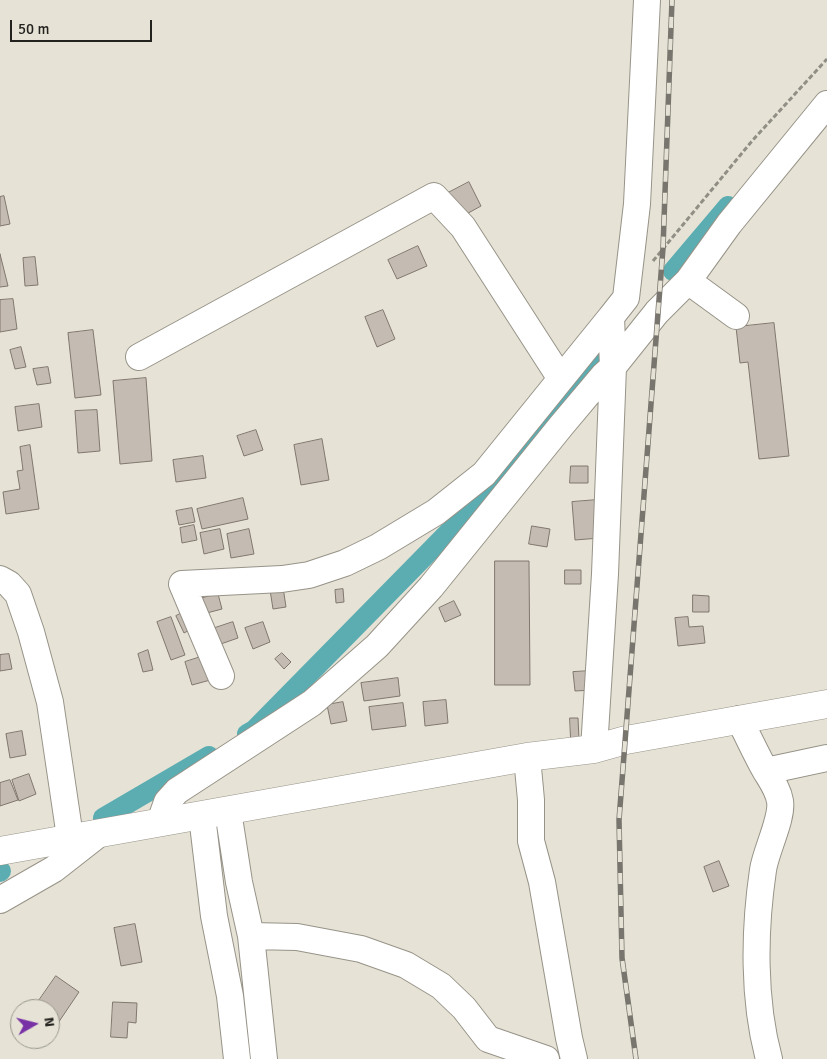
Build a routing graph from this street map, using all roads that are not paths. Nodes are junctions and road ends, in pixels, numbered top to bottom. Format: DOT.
graph roads {
  1 [pos="647,0"];
  2 [pos="827,104"];
  3 [pos="688,281"];
  4 [pos="736,316"];
  5 [pos="611,317"];
  6 [pos="139,356"];
  7 [pos="613,367"];
  8 [pos="561,379"];
  9 [pos="0,579"];
  10 [pos="221,676"];
  11 [pos="827,704"];
  12 [pos="740,719"];
  13 [pos="594,749"];
  14 [pos="527,758"];
  15 [pos="827,758"];
  16 [pos="766,771"];
  17 [pos="215,814"];
  18 [pos="160,822"];
  19 [pos="103,831"];
  20 [pos="70,837"];
  21 [pos="0,851"];
  22 [pos="0,900"];
  23 [pos="251,936"];
  24 [pos="236,1059"];
  25 [pos="264,1059"];
  26 [pos="546,1059"];
  27 [pos="574,1059"];
  28 [pos="770,1059"];
  1 -- 5 [label="street"];
  2 -- 3 [label="street"];
  3 -- 4 [label="street"];
  3 -- 7 [label="street"];
  5 -- 7 [label="street"];
  5 -- 8 [label="street"];
  6 -- 8 [label="street"];
  7 -- 13 [label="street"];
  7 -- 18 [label="street"];
  8 -- 10 [label="street"];
  9 -- 20 [label="street"];
  11 -- 12 [label="main road"];
  12 -- 13 [label="main road"];
  12 -- 16 [label="street"];
  13 -- 14 [label="main road"];
  14 -- 17 [label="main road"];
  14 -- 27 [label="street"];
  15 -- 16 [label="street"];
  16 -- 28 [label="street"];
  17 -- 18 [label="main road"];
  17 -- 23 [label="street"];
  17 -- 24 [label="street"];
  18 -- 19 [label="main road"];
  19 -- 20 [label="main road"];
  19 -- 22 [label="street"];
  20 -- 21 [label="main road"];
  23 -- 25 [label="street"];
  23 -- 26 [label="street"];
}
